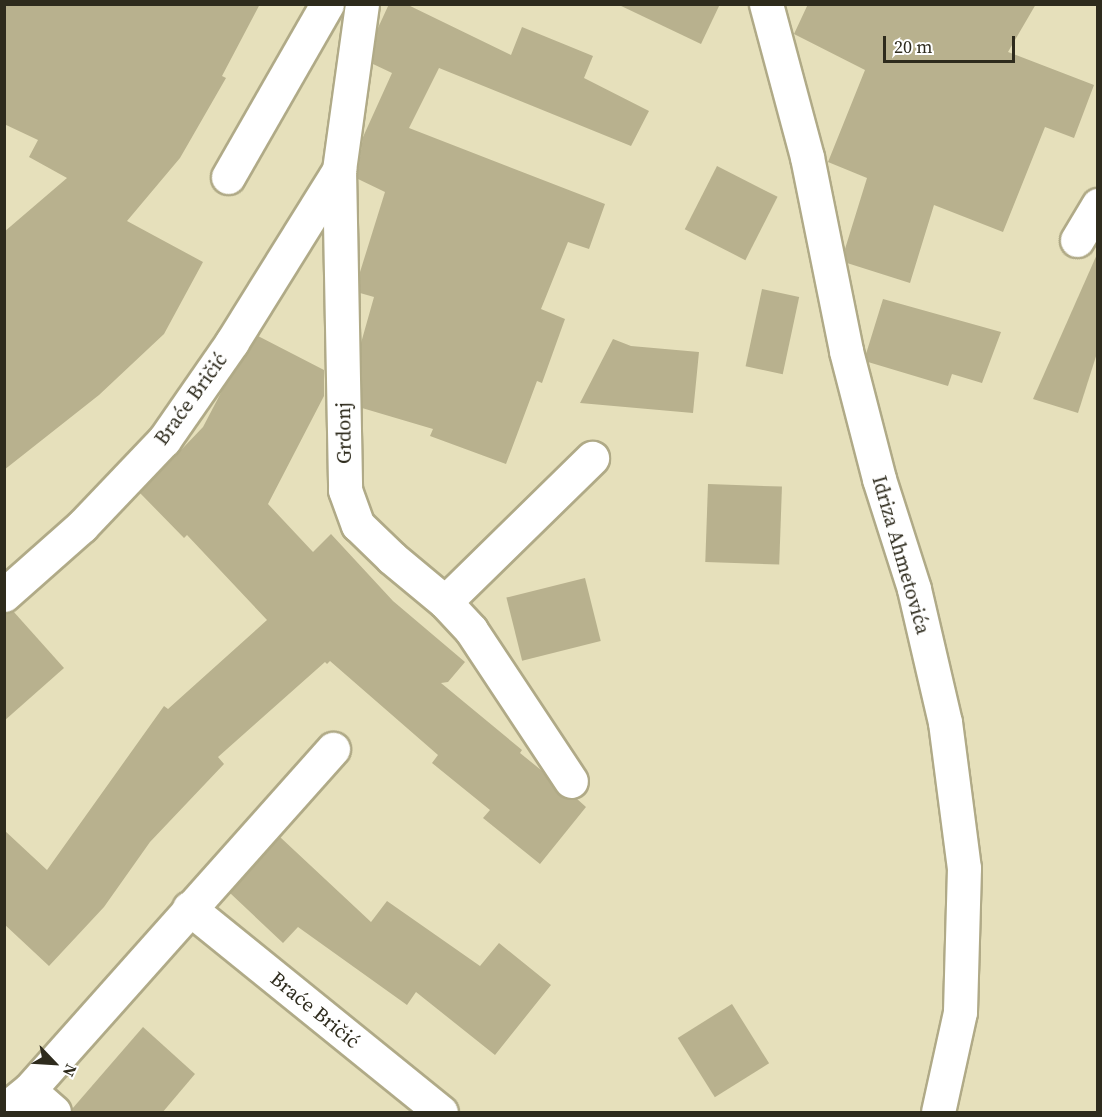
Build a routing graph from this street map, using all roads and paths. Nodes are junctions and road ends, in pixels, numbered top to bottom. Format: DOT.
graph roads {
  1 [pos="327,4"];
  2 [pos="362,4"];
  3 [pos="766,4"];
  4 [pos="339,170"];
  5 [pos="228,177"];
  6 [pos="1098,205"];
  7 [pos="1077,240"];
  8 [pos="592,458"];
  9 [pos="4,595"];
  10 [pos="445,602"];
  11 [pos="333,749"];
  12 [pos="571,781"];
  13 [pos="189,908"];
  14 [pos="17,1100"];
  15 [pos="54,1113"];
  16 [pos="441,1113"];
  17 [pos="938,1113"];
  1 -- 5 [label="street"];
  2 -- 4 [label="street, Grdonj"];
  3 -- 17 [label="street, Idriza Ahmetovića"];
  4 -- 9 [label="street, Braće Bričić"];
  4 -- 10 [label="street, Grdonj"];
  6 -- 7 [label="street"];
  8 -- 10 [label="street"];
  10 -- 12 [label="street, Grdonj"];
  11 -- 13 [label="street"];
  13 -- 14 [label="street"];
  13 -- 16 [label="street, Braće Bričić"];
  14 -- 15 [label="street"];
}
